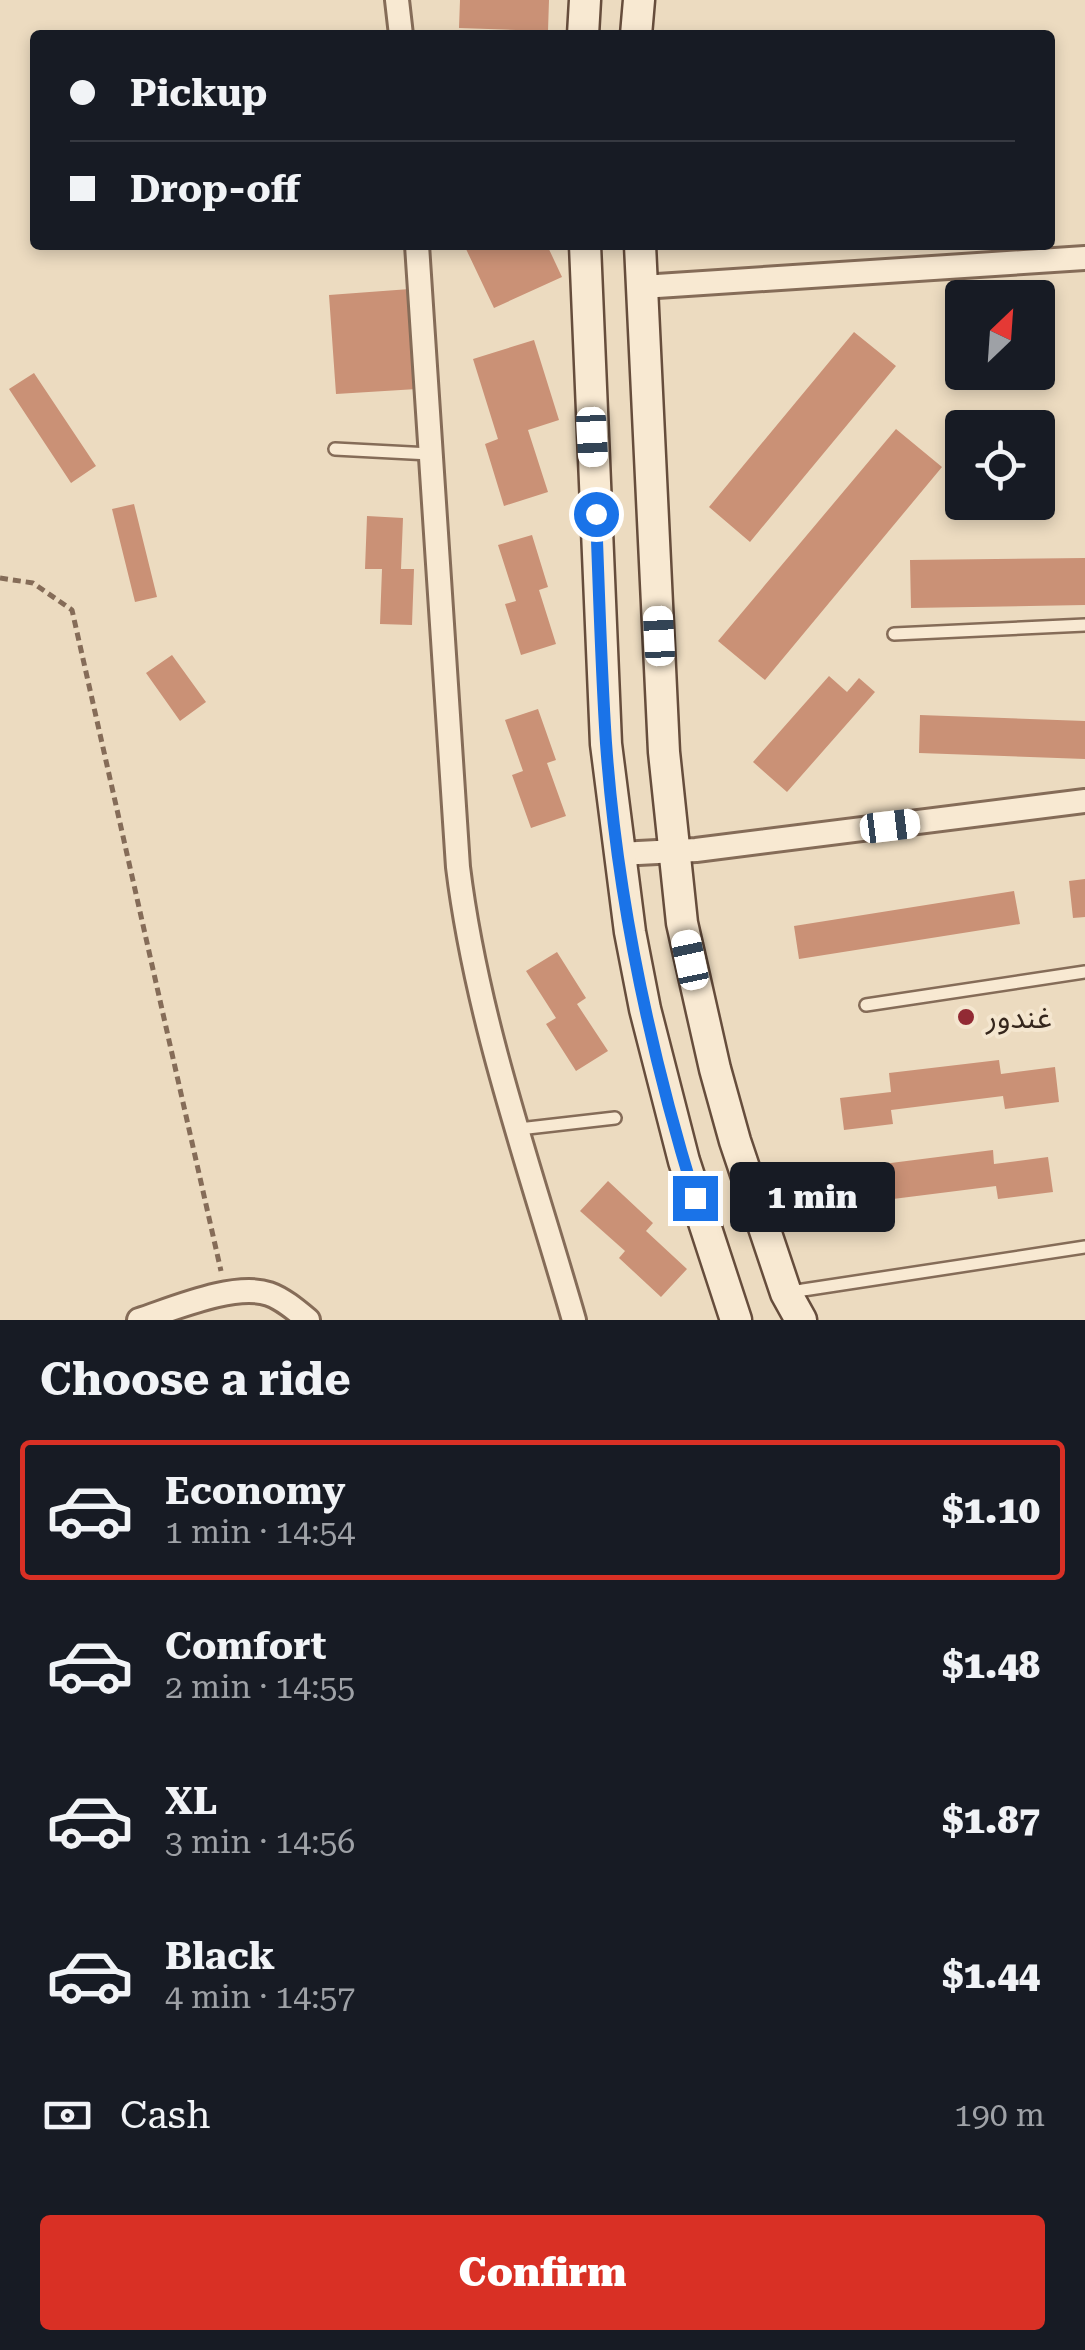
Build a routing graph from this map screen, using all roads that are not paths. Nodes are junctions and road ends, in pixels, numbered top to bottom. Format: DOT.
graph roads {
  1 [pos="398,0"];
  2 [pos="585,0"];
  3 [pos="639,0"];
  4 [pos="401,30"];
  5 [pos="583,30"];
  6 [pos="636,30"];
  7 [pos="417,250"];
  8 [pos="584,250"];
  9 [pos="640,250"];
  10 [pos="1085,258"];
  11 [pos="642,287"];
  12 [pos="335,449"];
  13 [pos="430,454"];
  14 [pos="1085,624"];
  15 [pos="894,634"];
  16 [pos="1085,801"];
  17 [pos="672,852"];
  18 [pos="619,854"];
  19 [pos="1085,972"];
  20 [pos="866,1005"];
  21 [pos="615,1118"];
  22 [pos="519,1128"];
  23 [pos="1085,1247"];
  24 [pos="786,1292"];
  25 [pos="139,1320"];
  26 [pos="308,1320"];
  27 [pos="574,1320"];
  28 [pos="736,1320"];
  29 [pos="801,1320"];
  1 -- 4 [label="street"];
  2 -- 5 [label="main road"];
  3 -- 6 [label="main road"];
  7 -- 13 [label="street"];
  8 -- 18 [label="main road"];
  9 -- 11 [label="main road"];
  10 -- 11 [label="street"];
  11 -- 17 [label="main road"];
  12 -- 13 [label="lane"];
  13 -- 22 [label="street"];
  14 -- 15 [label="lane"];
  16 -- 17 [label="street"];
  17 -- 18 [label="street"];
  17 -- 24 [label="main road"];
  18 -- 28 [label="main road"];
  19 -- 20 [label="lane"];
  21 -- 22 [label="lane"];
  22 -- 27 [label="street"];
  23 -- 24 [label="lane"];
  24 -- 29 [label="main road"];
  25 -- 26 [label="street"];
}
